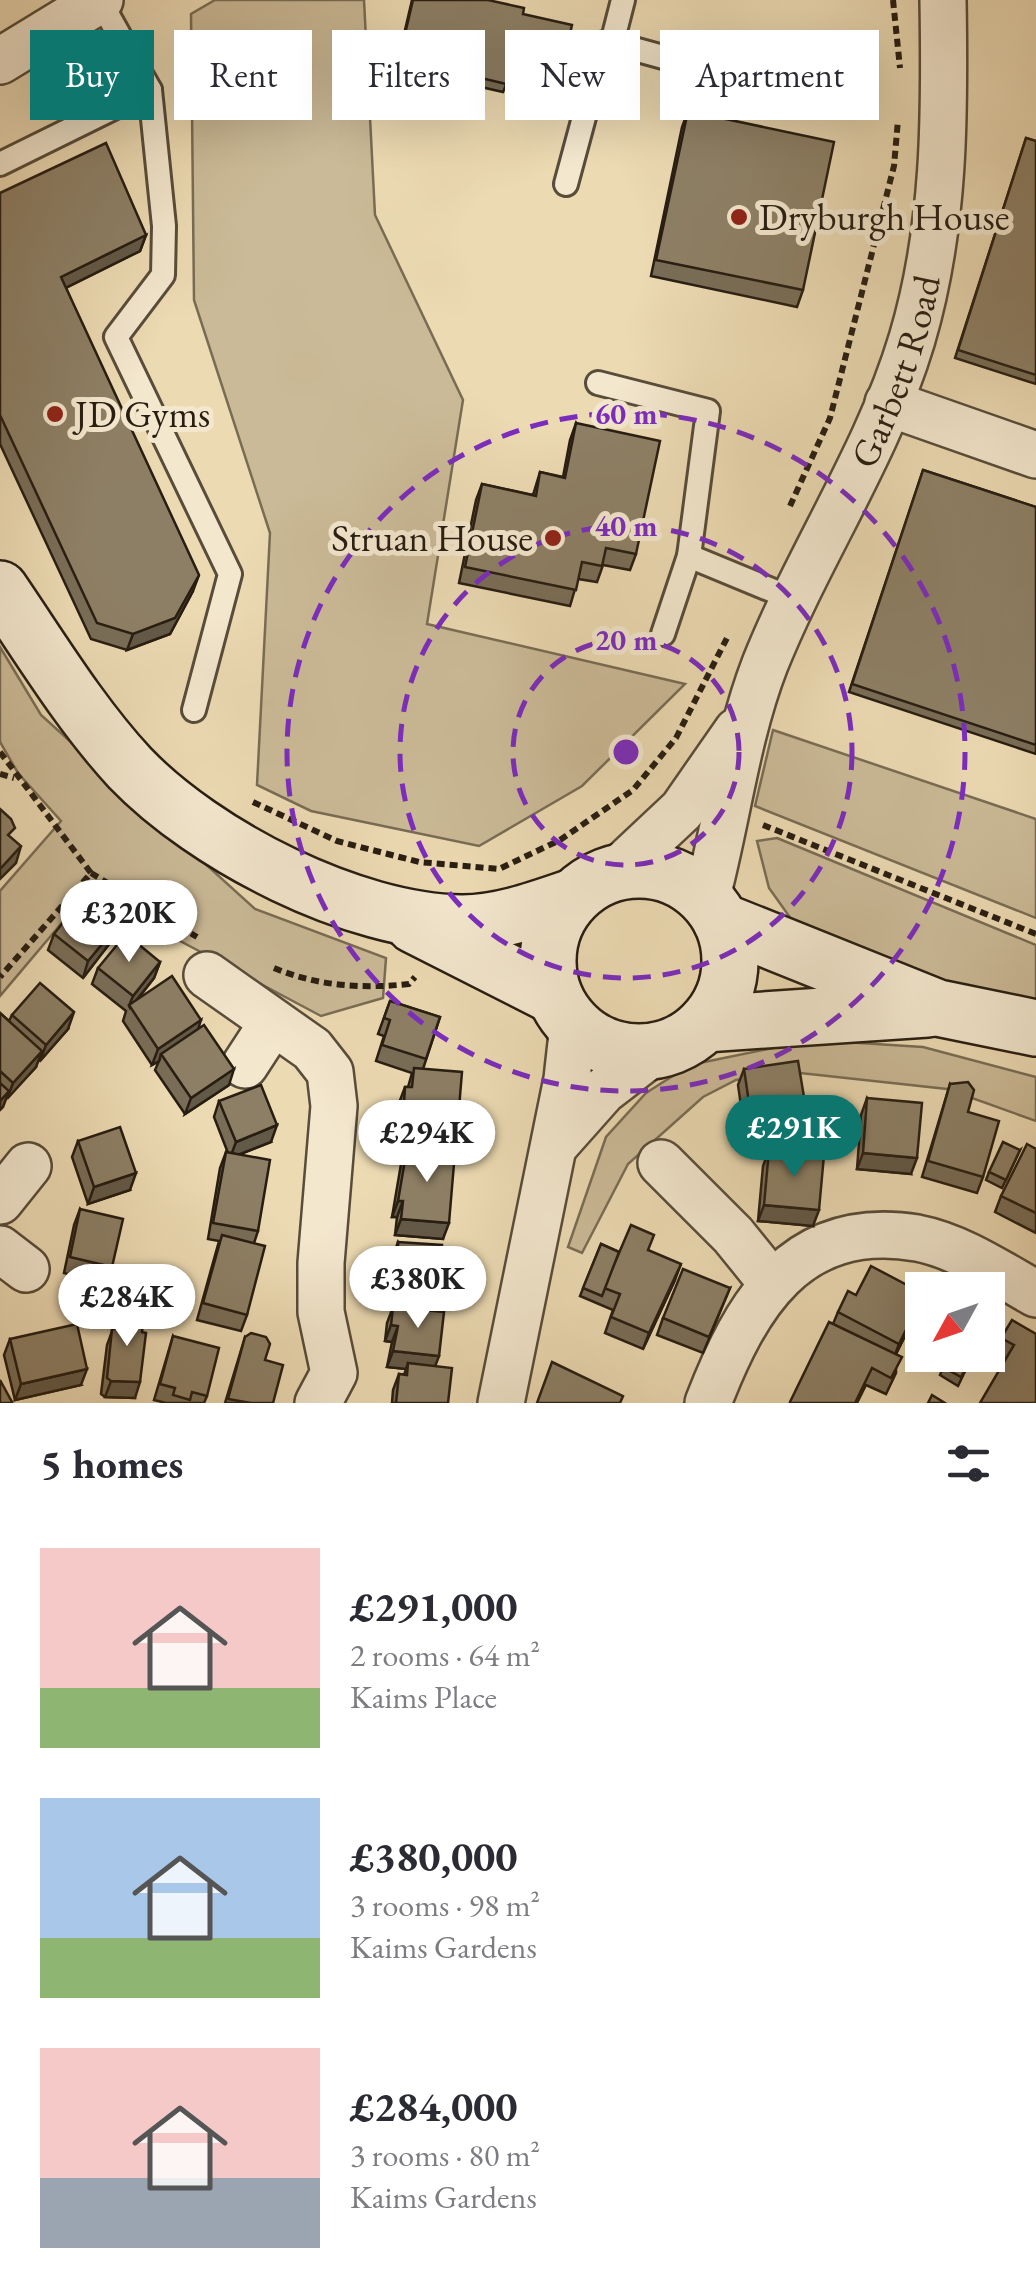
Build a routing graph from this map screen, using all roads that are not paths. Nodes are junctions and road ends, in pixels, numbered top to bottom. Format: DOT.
graph roads {
  1 [pos="100,0"];
  2 [pos="623,0"];
  3 [pos="943,0"];
  4 [pos="117,30"];
  5 [pos="615,30"];
  6 [pos="0,62"];
  7 [pos="89,120"];
  8 [pos="153,120"];
  9 [pos="583,120"];
  10 [pos="0,164"];
  11 [pos="566,184"];
  12 [pos="598,382"];
  13 [pos="888,403"];
  14 [pos="1036,455"];
  15 [pos="689,556"];
  16 [pos="0,589"];
  17 [pos="793,599"];
  18 [pos="663,634"];
  19 [pos="194,710"];
  20 [pos="747,717"];
  21 [pos="595,885"];
  22 [pos="714,911"];
  23 [pos="424,932"];
  24 [pos="204,957"];
  25 [pos="938,1008"];
  26 [pos="563,1010"];
  27 [pos="273,1022"];
  28 [pos="706,1024"];
  29 [pos="1036,1028"];
  30 [pos="655,1052"];
  31 [pos="245,1065"];
  32 [pos="554,1147"];
  33 [pos="662,1164"];
  34 [pos="28,1166"];
  35 [pos="0,1201"];
  36 [pos="770,1282"];
  37 [pos="1036,1294"];
  38 [pos="318,1403"];
  39 [pos="501,1403"];
  40 [pos="708,1403"];
  1 -- 4 [label="lane"];
  1 -- 6 [label="street"];
  2 -- 5 [label="lane"];
  3 -- 13 [label="street, Garbett Road"];
  7 -- 10 [label="lane"];
  8 -- 19 [label="lane"];
  9 -- 11 [label="lane"];
  12 -- 15 [label="lane"];
  13 -- 14 [label="street"];
  13 -- 17 [label="street, Garbett Road"];
  15 -- 17 [label="lane"];
  15 -- 18 [label="lane"];
  16 -- 23 [label="street"];
  17 -- 20 [label="street, Garbett Road"];
  20 -- 21 [label="street, Garbett Road"];
  20 -- 22 [label="street, Garbett Road"];
  21 -- 22 [label="street"];
  21 -- 23 [label="street"];
  21 -- 26 [label="street"];
  22 -- 25 [label="street"];
  22 -- 28 [label="street"];
  23 -- 26 [label="street"];
  24 -- 27 [label="street"];
  25 -- 28 [label="street"];
  25 -- 29 [label="street"];
  26 -- 30 [label="street"];
  26 -- 32 [label="street"];
  27 -- 31 [label="street"];
  27 -- 38 [label="street"];
  28 -- 30 [label="street"];
  30 -- 32 [label="street"];
  32 -- 39 [label="street"];
  33 -- 36 [label="street"];
  34 -- 35 [label="street"];
  36 -- 37 [label="street"];
  36 -- 40 [label="street"];
}
